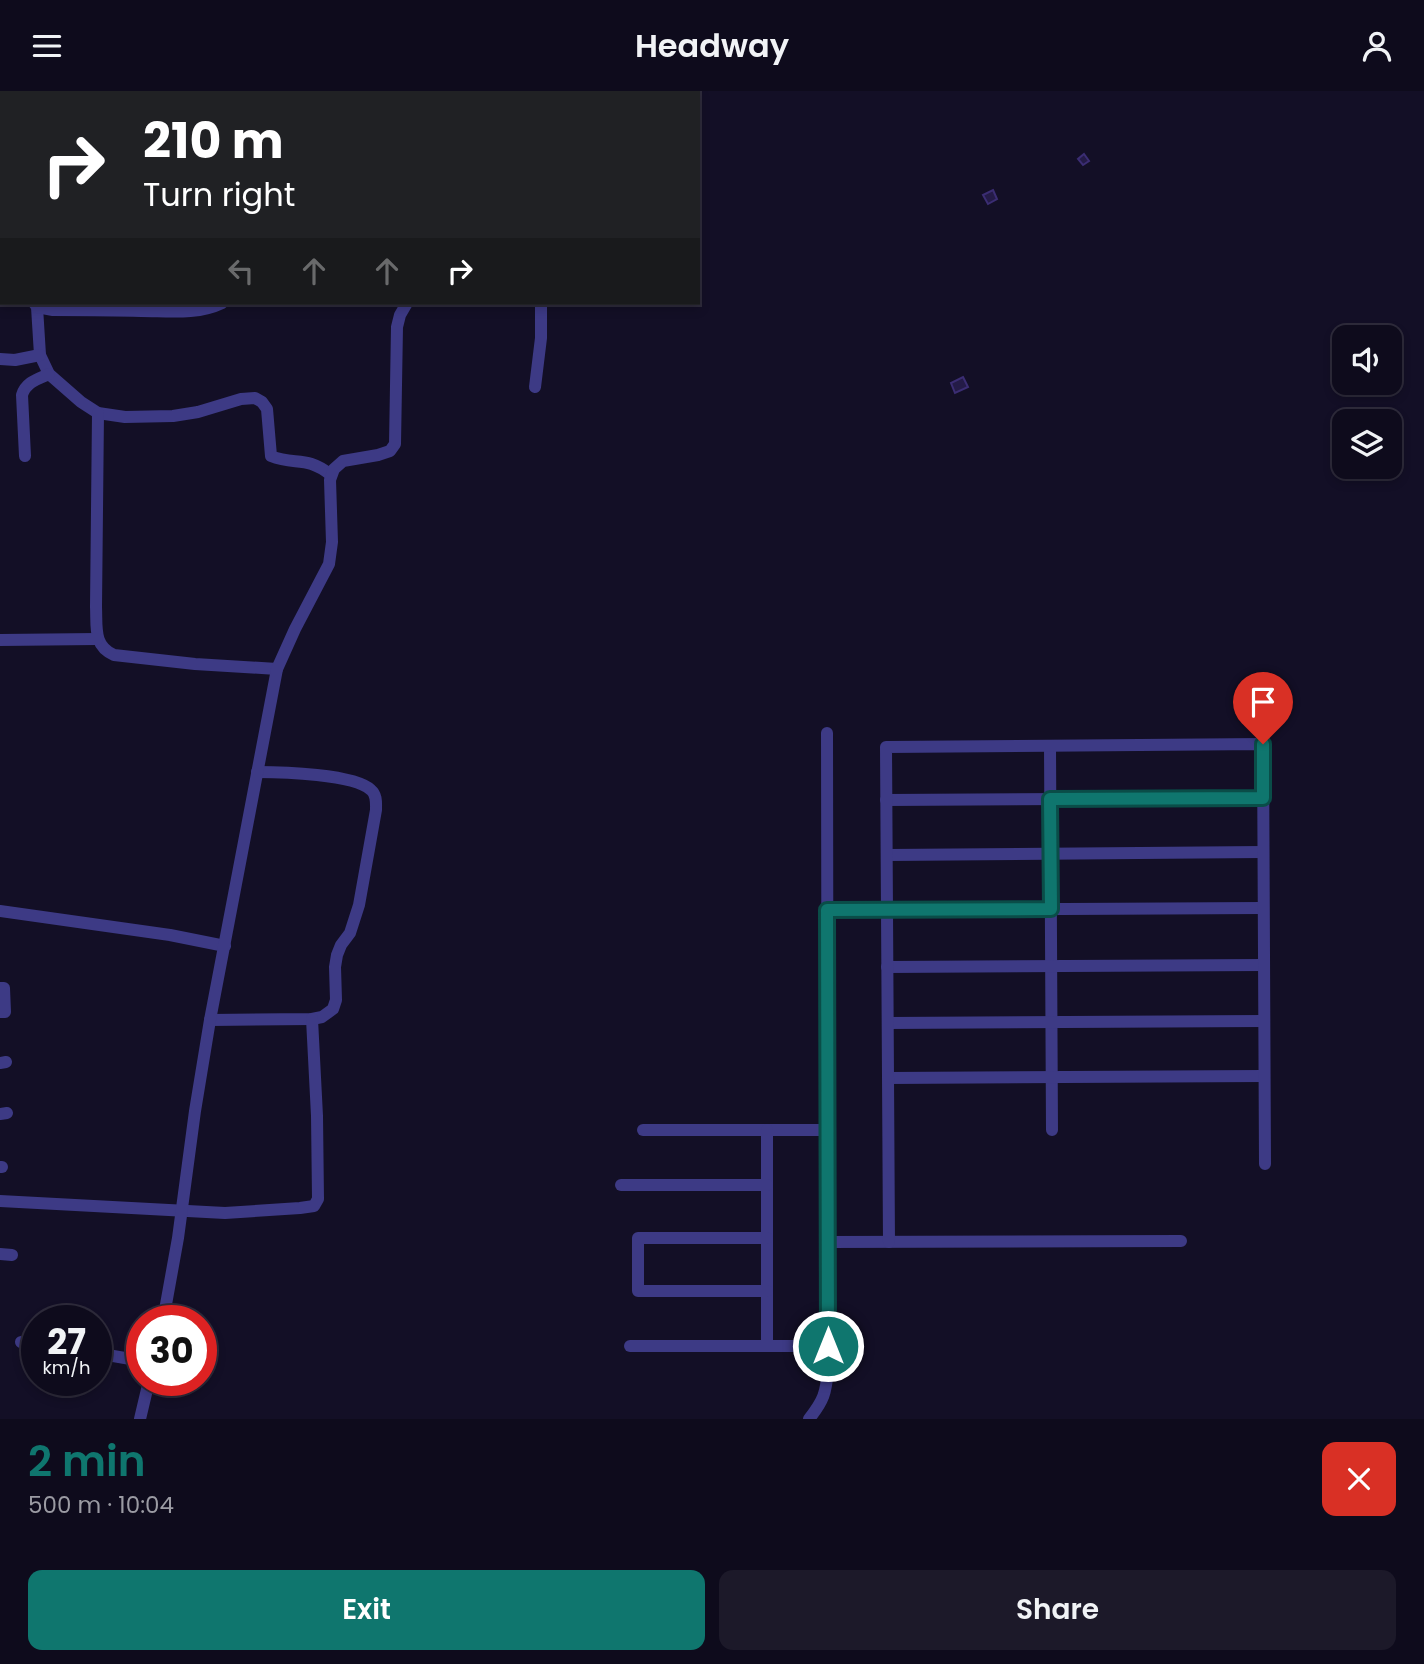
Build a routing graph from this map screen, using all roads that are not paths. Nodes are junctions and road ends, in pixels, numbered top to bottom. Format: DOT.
graph roads {
  1 [pos="35,305"];
  2 [pos="217,305"];
  3 [pos="406,305"];
  4 [pos="541,305"];
  5 [pos="40,355"];
  6 [pos="0,359"];
  7 [pos="49,374"];
  8 [pos="536,387"];
  9 [pos="98,413"];
  10 [pos="25,456"];
  11 [pos="331,475"];
  12 [pos="97,639"];
  13 [pos="0,640"];
  14 [pos="277,669"];
  15 [pos="827,733"];
  16 [pos="1050,746"];
  17 [pos="257,772"];
  18 [pos="1263,798"];
  19 [pos="1050,799"];
  20 [pos="886,800"];
  21 [pos="1263,852"];
  22 [pos="1050,854"];
  23 [pos="887,855"];
  24 [pos="1264,908"];
  25 [pos="1051,909"];
  26 [pos="827,910"];
  27 [pos="887,910"];
  28 [pos="0,911"];
  29 [pos="225,946"];
  30 [pos="1264,965"];
  31 [pos="887,967"];
  32 [pos="1051,967"];
  33 [pos="0,988"];
  34 [pos="0,1012"];
  35 [pos="312,1019"];
  36 [pos="210,1020"];
  37 [pos="1264,1021"];
  38 [pos="1051,1022"];
  39 [pos="888,1023"];
  40 [pos="1264,1076"];
  41 [pos="1052,1077"];
  42 [pos="888,1078"];
  43 [pos="643,1130"];
  44 [pos="767,1130"];
  45 [pos="827,1130"];
  46 [pos="1052,1130"];
  47 [pos="1265,1164"];
  48 [pos="621,1185"];
  49 [pos="767,1185"];
  50 [pos="0,1201"];
  51 [pos="182,1210"];
  52 [pos="767,1238"];
  53 [pos="1181,1241"];
  54 [pos="889,1242"];
  55 [pos="828,1243"];
  56 [pos="767,1291"];
  57 [pos="167,1305"];
  58 [pos="631,1346"];
  59 [pos="767,1346"];
  60 [pos="828,1346"];
  61 [pos="145,1396"];
  62 [pos="140,1419"];
  63 [pos="809,1419"];
  1 -- 2 [label="street"];
  1 -- 5 [label="street"];
  3 -- 11 [label="street"];
  4 -- 8 [label="street"];
  5 -- 6 [label="street"];
  5 -- 7 [label="street"];
  7 -- 9 [label="street"];
  7 -- 10 [label="street"];
  9 -- 11 [label="street"];
  9 -- 12 [label="street"];
  11 -- 14 [label="street"];
  12 -- 13 [label="street"];
  12 -- 14 [label="street"];
  14 -- 17 [label="street"];
  15 -- 26 [label="street"];
  16 -- 18 [label="street"];
  16 -- 19 [label="street"];
  16 -- 20 [label="street"];
  17 -- 29 [label="street"];
  17 -- 35 [label="street"];
  18 -- 19 [label="street"];
  18 -- 21 [label="street"];
  19 -- 20 [label="street"];
  19 -- 22 [label="street"];
  20 -- 23 [label="street"];
  21 -- 22 [label="street"];
  21 -- 24 [label="street"];
  22 -- 23 [label="street"];
  22 -- 25 [label="street"];
  23 -- 27 [label="street"];
  24 -- 25 [label="street"];
  24 -- 30 [label="street"];
  25 -- 27 [label="street"];
  25 -- 32 [label="street"];
  26 -- 27 [label="street"];
  26 -- 45 [label="street"];
  27 -- 31 [label="street"];
  28 -- 29 [label="street"];
  29 -- 36 [label="street"];
  30 -- 32 [label="street"];
  30 -- 37 [label="street"];
  31 -- 32 [label="street"];
  31 -- 39 [label="street"];
  32 -- 38 [label="street"];
  33 -- 34 [label="street"];
  35 -- 36 [label="street"];
  35 -- 51 [label="street"];
  36 -- 51 [label="street"];
  37 -- 38 [label="street"];
  37 -- 40 [label="street"];
  38 -- 39 [label="street"];
  38 -- 41 [label="street"];
  39 -- 42 [label="street"];
  40 -- 41 [label="street"];
  40 -- 47 [label="street"];
  41 -- 42 [label="street"];
  41 -- 46 [label="street"];
  42 -- 54 [label="street"];
  43 -- 44 [label="street"];
  44 -- 45 [label="street"];
  44 -- 49 [label="street"];
  45 -- 55 [label="street"];
  48 -- 49 [label="street"];
  49 -- 52 [label="street"];
  50 -- 51 [label="street"];
  51 -- 57 [label="street"];
  52 -- 56 [label="street"];
  52 -- 56 [label="street"];
  53 -- 54 [label="street"];
  54 -- 55 [label="street"];
  55 -- 60 [label="street"];
  56 -- 59 [label="street"];
  58 -- 59 [label="street"];
  59 -- 60 [label="street"];
  60 -- 63 [label="street"];
  61 -- 62 [label="street"];
}
